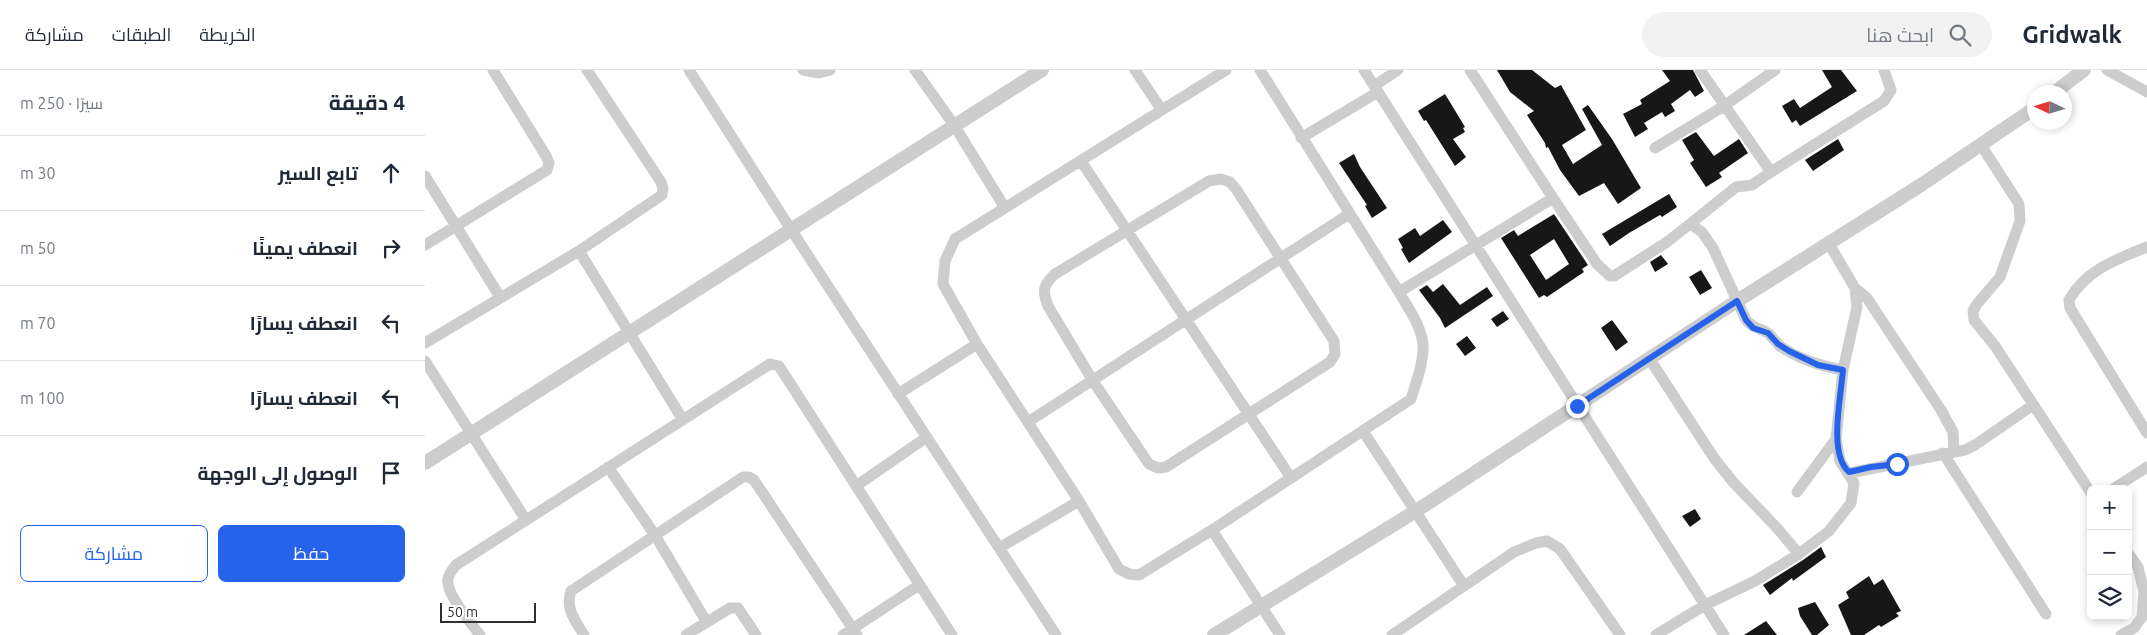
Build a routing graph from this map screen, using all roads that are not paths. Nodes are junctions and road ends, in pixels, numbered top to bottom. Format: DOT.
graph roads {
  1 [pos="493,70"];
  2 [pos="587,70"];
  3 [pos="689,70"];
  4 [pos="803,70"];
  5 [pos="830,70"];
  6 [pos="915,70"];
  7 [pos="1042,70"];
  8 [pos="1135,70"];
  9 [pos="1226,70"];
  10 [pos="1260,70"];
  11 [pos="1364,70"];
  12 [pos="1398,70"];
  13 [pos="1470,70"];
  14 [pos="1700,70"];
  15 [pos="1775,70"];
  16 [pos="1884,70"];
  17 [pos="2084,70"];
  18 [pos="2107,70"];
  19 [pos="2064,85"];
  20 [pos="1376,89"];
  21 [pos="2147,92"];
  22 [pos="1723,106"];
  23 [pos="1161,110"];
  24 [pos="2027,113"];
  25 [pos="954,125"];
  26 [pos="1301,138"];
  27 [pos="1981,145"];
  28 [pos="1655,148"];
  29 [pos="1081,161"];
  30 [pos="1771,172"];
  31 [pos="425,176"];
  32 [pos="1553,198"];
  33 [pos="1005,208"];
  34 [pos="1349,214"];
  35 [pos="1690,224"];
  36 [pos="456,227"];
  37 [pos="792,231"];
  38 [pos="1127,231"];
  39 [pos="1829,244"];
  40 [pos="425,245"];
  41 [pos="1476,246"];
  42 [pos="2147,247"];
  43 [pos="579,251"];
  44 [pos="1280,258"];
  45 [pos="1855,288"];
  46 [pos="1399,292"];
  47 [pos="500,297"];
  48 [pos="1737,301"];
  49 [pos="1187,319"];
  50 [pos="629,334"];
  51 [pos="425,343"];
  52 [pos="977,344"];
  53 [pos="1649,358"];
  54 [pos="425,361"];
  55 [pos="1843,370"];
  56 [pos="1093,381"];
  57 [pos="898,394"];
  58 [pos="2033,405"];
  59 [pos="1577,406"];
  60 [pos="1250,414"];
  61 [pos="683,420"];
  62 [pos="1028,422"];
  63 [pos="1363,431"];
  64 [pos="2147,433"];
  65 [pos="471,434"];
  66 [pos="927,437"];
  67 [pos="1836,438"];
  68 [pos="1948,453"];
  69 [pos="425,463"];
  70 [pos="608,467"];
  71 [pos="2147,467"];
  72 [pos="1849,472"];
  73 [pos="1291,478"];
  74 [pos="2119,485"];
  75 [pos="856,486"];
  76 [pos="2087,487"];
  77 [pos="1797,492"];
  78 [pos="1079,501"];
  79 [pos="1416,511"];
  80 [pos="525,520"];
  81 [pos="1211,530"];
  82 [pos="655,535"];
  83 [pos="999,548"];
  84 [pos="1799,554"];
  85 [pos="2132,559"];
  86 [pos="919,585"];
  87 [pos="1464,586"];
  88 [pos="1705,605"];
  89 [pos="1259,606"];
  90 [pos="2046,614"];
  91 [pos="706,621"];
  92 [pos="851,633"];
  93 [pos="479,635"];
  94 [pos="584,635"];
  95 [pos="686,635"];
  96 [pos="756,635"];
  97 [pos="951,635"];
  98 [pos="1055,635"];
  99 [pos="1214,635"];
  100 [pos="1280,635"];
  101 [pos="1392,635"];
  102 [pos="1620,635"];
  103 [pos="1656,635"];
  104 [pos="1723,635"];
  105 [pos="2121,635"];
  1 -- 36 [label="street"];
  2 -- 43 [label="street"];
  3 -- 37 [label="street"];
  4 -- 5 [label="street"];
  6 -- 25 [label="street"];
  7 -- 25 [label="street"];
  8 -- 23 [label="street"];
  9 -- 23 [label="street"];
  10 -- 26 [label="street"];
  11 -- 20 [label="street"];
  12 -- 20 [label="street"];
  13 -- 32 [label="street"];
  14 -- 22 [label="street"];
  15 -- 22 [label="street"];
  16 -- 30 [label="street"];
  17 -- 19 [label="street"];
  18 -- 21 [label="street"];
  20 -- 26 [label="street"];
  20 -- 41 [label="street"];
  22 -- 28 [label="street"];
  22 -- 30 [label="street"];
  23 -- 29 [label="street"];
  24 -- 27 [label="street"];
  25 -- 33 [label="street"];
  25 -- 37 [label="street"];
  26 -- 34 [label="street"];
  27 -- 39 [label="street"];
  27 -- 58 [label="street"];
  29 -- 33 [label="street"];
  29 -- 38 [label="street"];
  30 -- 35 [label="street"];
  31 -- 36 [label="street"];
  32 -- 35 [label="street"];
  32 -- 41 [label="street"];
  33 -- 52 [label="street"];
  34 -- 44 [label="street"];
  34 -- 46 [label="street"];
  35 -- 48 [label="street"];
  36 -- 40 [label="street"];
  36 -- 47 [label="street"];
  37 -- 50 [label="street"];
  37 -- 57 [label="street"];
  38 -- 44 [label="street"];
  38 -- 49 [label="street"];
  38 -- 56 [label="street"];
  39 -- 45 [label="street"];
  39 -- 48 [label="street"];
  41 -- 46 [label="street"];
  41 -- 59 [label="street"];
  42 -- 64 [label="street"];
  43 -- 47 [label="street"];
  43 -- 50 [label="street"];
  44 -- 49 [label="street"];
  44 -- 60 [label="street"];
  45 -- 55 [label="street"];
  45 -- 68 [label="street"];
  46 -- 63 [label="street"];
  47 -- 51 [label="street"];
  48 -- 53 [label="street"];
  48 -- 55 [label="street"];
  49 -- 56 [label="street"];
  49 -- 60 [label="street"];
  50 -- 61 [label="street"];
  50 -- 65 [label="street"];
  52 -- 57 [label="street"];
  52 -- 62 [label="street"];
  53 -- 59 [label="street"];
  53 -- 84 [label="street"];
  54 -- 65 [label="street"];
  55 -- 67 [label="street"];
  56 -- 60 [label="street"];
  56 -- 62 [label="street"];
  57 -- 66 [label="street"];
  58 -- 68 [label="street"];
  58 -- 76 [label="street"];
  59 -- 79 [label="street"];
  59 -- 88 [label="street"];
  60 -- 73 [label="street"];
  61 -- 70 [label="street"];
  61 -- 75 [label="street"];
  62 -- 78 [label="street"];
  63 -- 73 [label="street"];
  63 -- 79 [label="street"];
  65 -- 69 [label="street"];
  65 -- 80 [label="street"];
  66 -- 75 [label="street"];
  66 -- 83 [label="street"];
  67 -- 72 [label="street"];
  67 -- 77 [label="street"];
  68 -- 72 [label="street"];
  68 -- 90 [label="street"];
  70 -- 80 [label="street"];
  70 -- 82 [label="street"];
  71 -- 74 [label="street"];
  72 -- 84 [label="street"];
  73 -- 81 [label="street"];
  75 -- 86 [label="street"];
  78 -- 81 [label="street"];
  78 -- 83 [label="street"];
  79 -- 87 [label="street"];
  79 -- 89 [label="street"];
  80 -- 93 [label="street"];
  81 -- 89 [label="street"];
  82 -- 91 [label="street"];
  82 -- 92 [label="street"];
  82 -- 94 [label="street"];
  83 -- 98 [label="street"];
  84 -- 88 [label="street"];
  85 -- 105 [label="street"];
  86 -- 92 [label="street"];
  86 -- 97 [label="street"];
  87 -- 101 [label="street"];
  87 -- 102 [label="street"];
  88 -- 103 [label="street"];
  88 -- 104 [label="street"];
  89 -- 99 [label="street"];
  89 -- 100 [label="street"];
  91 -- 95 [label="street"];
  91 -- 96 [label="street"];
}
